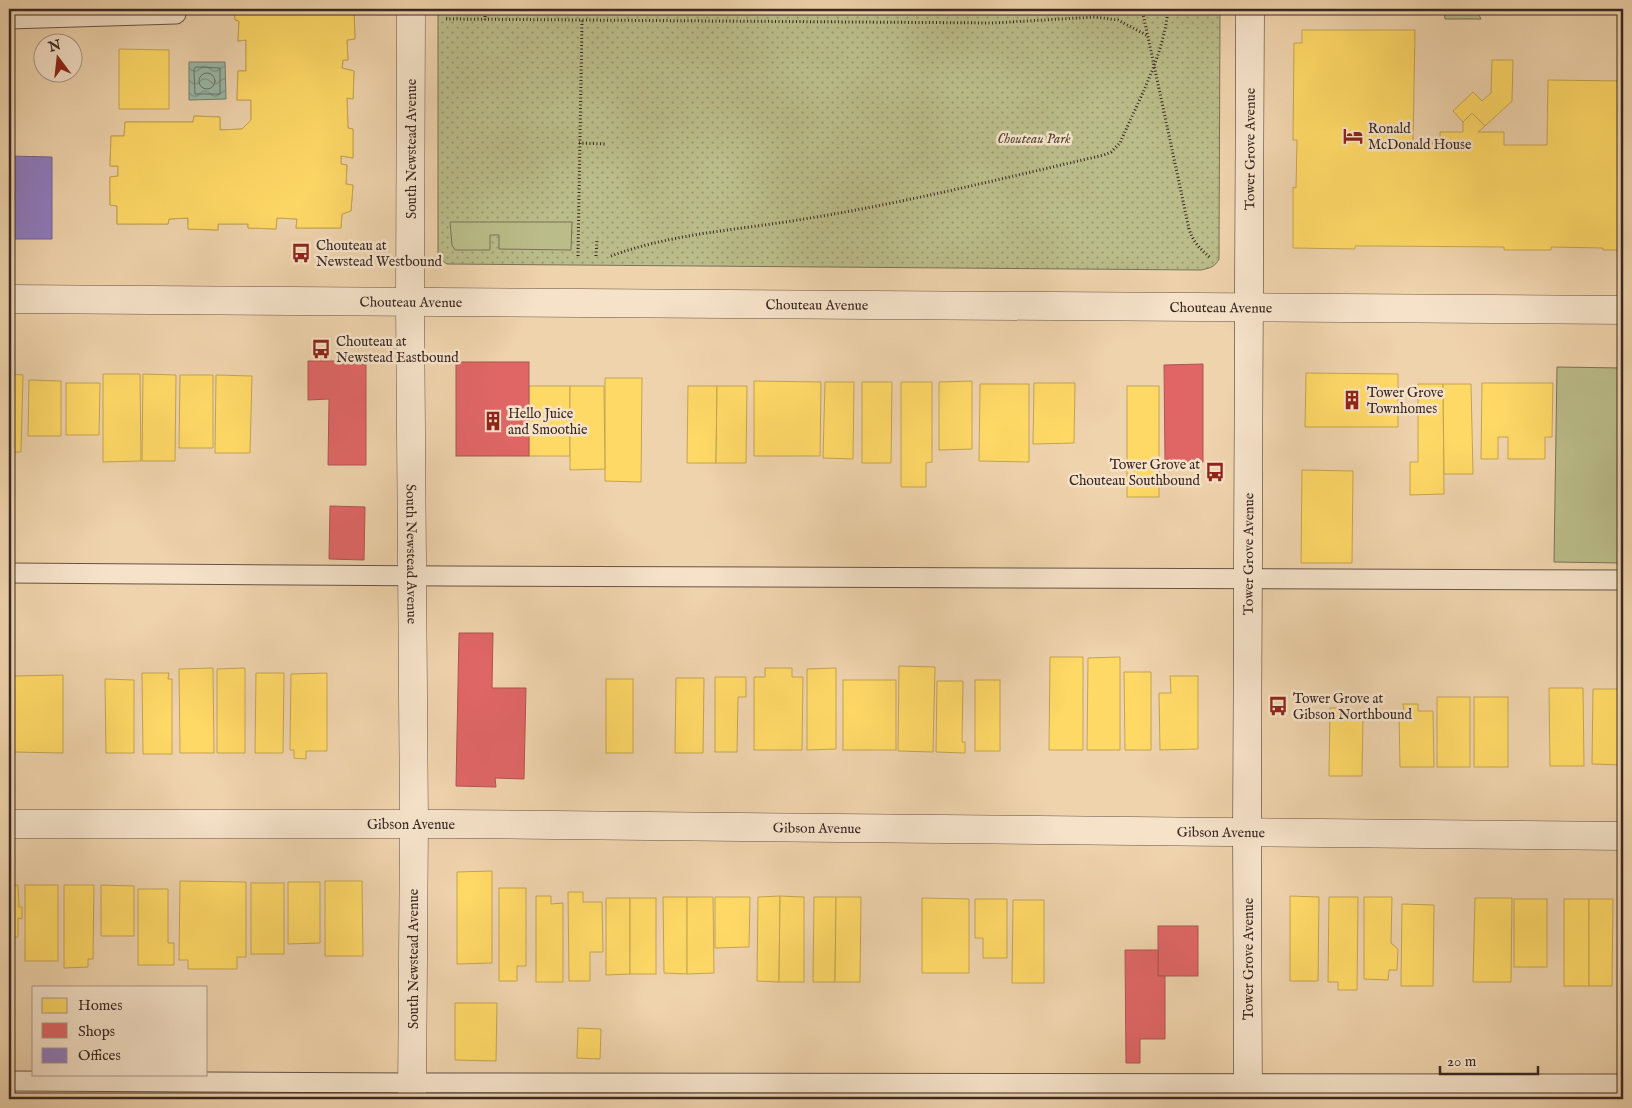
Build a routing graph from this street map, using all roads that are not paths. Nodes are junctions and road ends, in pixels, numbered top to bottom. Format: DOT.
graph roads {
  1 [pos="176,9"];
  2 [pos="411,9"];
  3 [pos="1250,9"];
  4 [pos="9,19"];
  5 [pos="9,298"];
  6 [pos="410,302"];
  7 [pos="1250,308"];
  8 [pos="1623,310"];
  9 [pos="9,573"];
  10 [pos="412,576"];
  11 [pos="1249,579"];
  12 [pos="1623,580"];
  13 [pos="9,824"];
  14 [pos="414,824"];
  15 [pos="1247,833"];
  16 [pos="1623,836"];
  17 [pos="9,1081"];
  18 [pos="1623,1084"];
  19 [pos="412,1091"];
  20 [pos="1248,1091"];
  1 -- 4 [label="lane"];
  2 -- 6 [label="street, South Newstead Avenue"];
  3 -- 7 [label="street, Tower Grove Avenue"];
  5 -- 6 [label="street, Chouteau Avenue"];
  6 -- 7 [label="street, Chouteau Avenue"];
  6 -- 10 [label="street, South Newstead Avenue"];
  7 -- 8 [label="street, Chouteau Avenue"];
  7 -- 11 [label="street, Tower Grove Avenue"];
  9 -- 10 [label="lane"];
  10 -- 11 [label="lane"];
  10 -- 14 [label="street, South Newstead Avenue"];
  11 -- 12 [label="lane"];
  11 -- 15 [label="street, Tower Grove Avenue"];
  13 -- 14 [label="street, Gibson Avenue"];
  14 -- 15 [label="street, Gibson Avenue"];
  14 -- 19 [label="street, South Newstead Avenue"];
  15 -- 16 [label="street, Gibson Avenue"];
  15 -- 20 [label="street, Tower Grove Avenue"];
  17 -- 19 [label="lane"];
  18 -- 20 [label="lane"];
  19 -- 20 [label="lane"];
}
